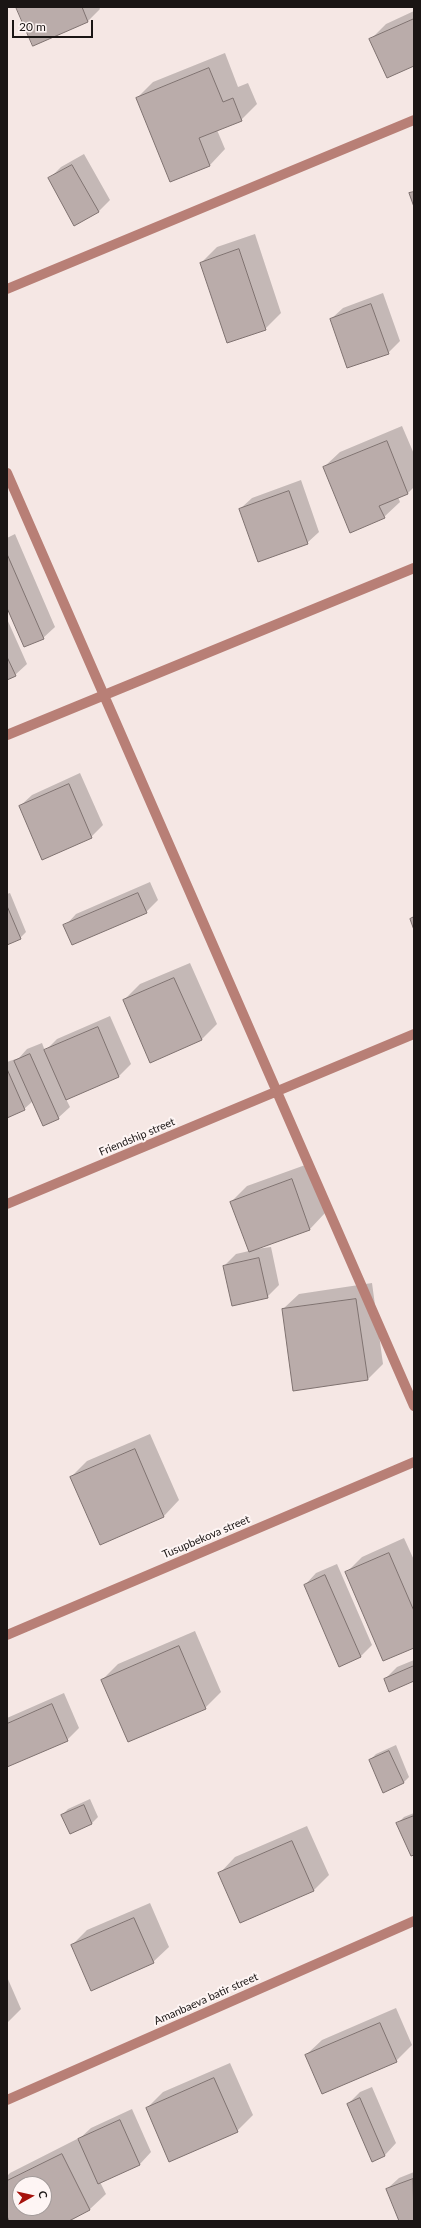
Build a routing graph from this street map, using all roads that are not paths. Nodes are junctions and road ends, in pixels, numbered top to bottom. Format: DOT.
graph roads {
  1 [pos="414,120"];
  2 [pos="7,289"];
  3 [pos="7,473"];
  4 [pos="414,568"];
  5 [pos="104,695"];
  6 [pos="7,735"];
  7 [pos="414,1034"];
  8 [pos="277,1091"];
  9 [pos="7,1204"];
  10 [pos="414,1406"];
  11 [pos="414,1462"];
  12 [pos="7,1635"];
  13 [pos="414,1921"];
  14 [pos="7,2100"];
  1 -- 2 [label="street"];
  3 -- 5 [label="street"];
  4 -- 5 [label="street"];
  5 -- 6 [label="street"];
  5 -- 8 [label="street"];
  7 -- 8 [label="street, Friendship street"];
  8 -- 9 [label="street, Friendship street"];
  8 -- 10 [label="street"];
  11 -- 12 [label="street, Tusupbekova street"];
  13 -- 14 [label="street, Amanbaeva batir street"];
}
